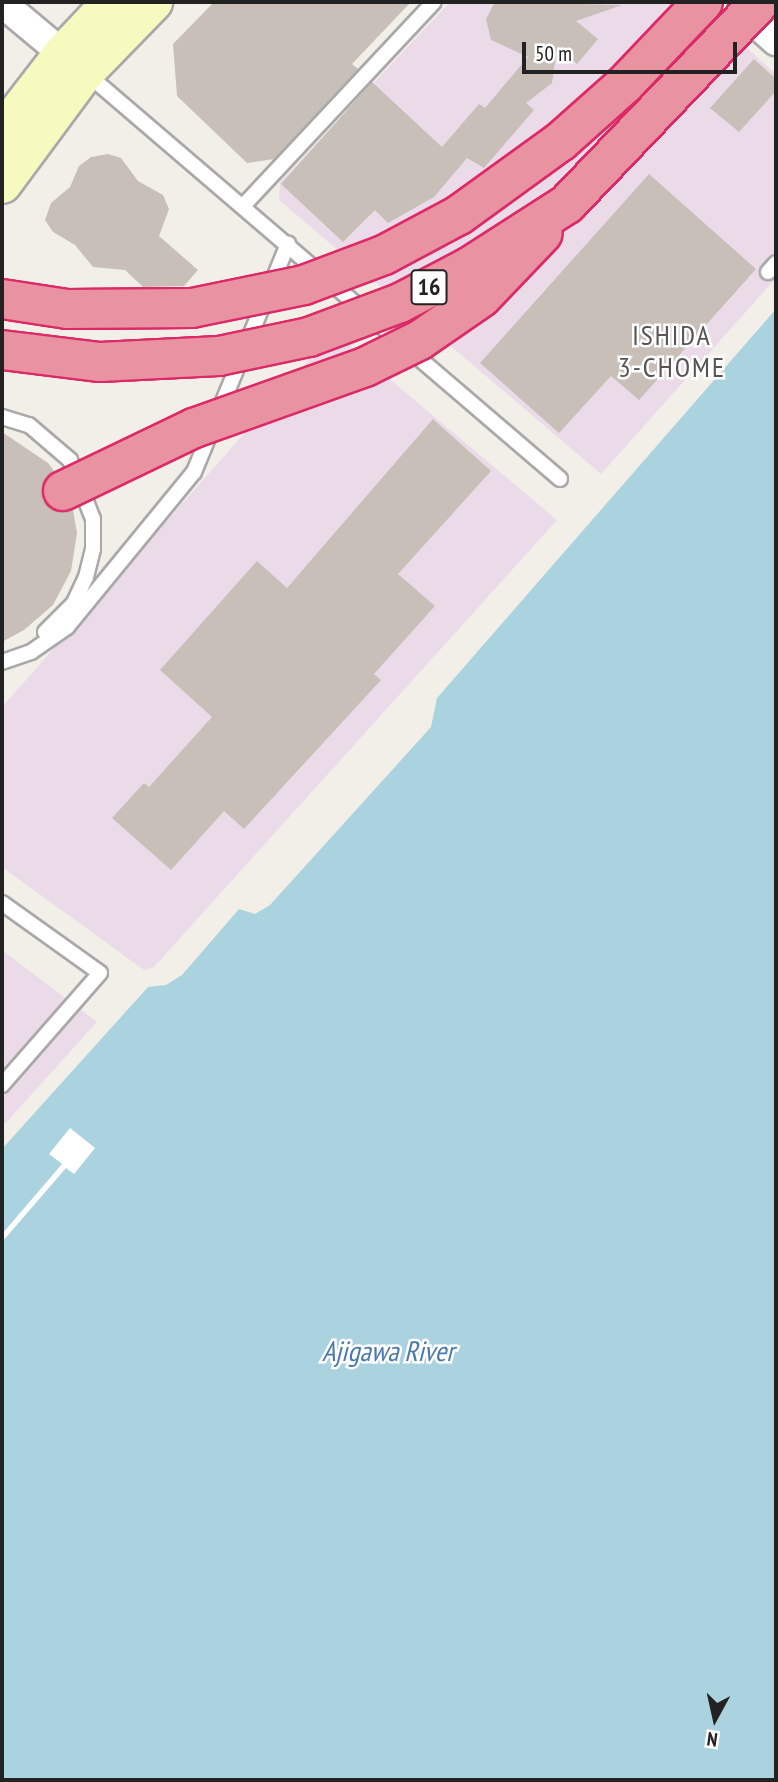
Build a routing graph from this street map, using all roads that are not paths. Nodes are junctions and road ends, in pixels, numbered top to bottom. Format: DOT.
graph roads {
  1 [pos="112,2"];
  2 [pos="153,2"];
  3 [pos="434,2"];
  4 [pos="703,2"];
  5 [pos="732,2"];
  6 [pos="760,2"];
  7 [pos="2,3"];
  8 [pos="776,41"];
  9 [pos="74,63"];
  10 [pos="2,133"];
  11 [pos="2,184"];
  12 [pos="567,204"];
  13 [pos="243,206"];
  14 [pos="288,244"];
  15 [pos="2,299"];
  16 [pos="2,350"];
  17 [pos="2,417"];
  18 [pos="561,479"];
  19 [pos="63,491"];
  20 [pos="2,655"];
  21 [pos="2,662"];
  22 [pos="2,903"];
  23 [pos="2,1085"];
  1 -- 9 [label="street"];
  2 -- 9 [label="street"];
  3 -- 13 [label="lane"];
  4 -- 15 [label="highway, 16, bridge"];
  5 -- 8 [label="street"];
  6 -- 12 [label="highway, 16, bridge"];
  7 -- 9 [label="street"];
  9 -- 10 [label="street"];
  9 -- 11 [label="street"];
  9 -- 13 [label="lane"];
  12 -- 16 [label="highway, 16, bridge"];
  12 -- 19 [label="highway, bridge"];
  13 -- 14 [label="lane"];
  14 -- 18 [label="lane"];
  14 -- 21 [label="lane"];
  17 -- 20 [label="lane"];
  22 -- 23 [label="lane"];
}
